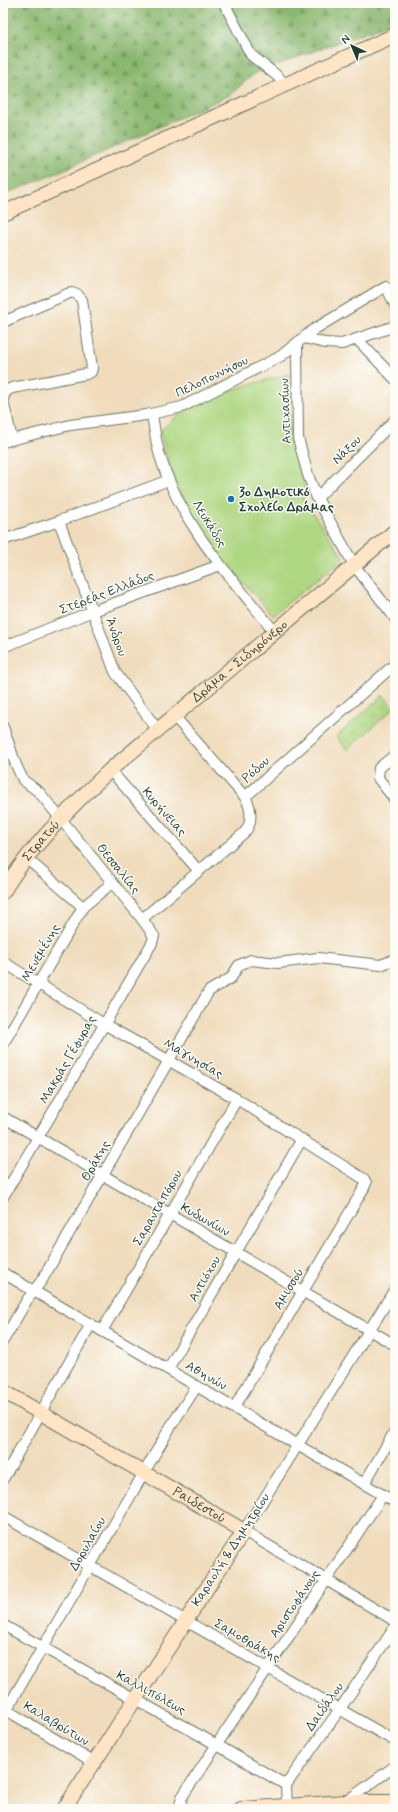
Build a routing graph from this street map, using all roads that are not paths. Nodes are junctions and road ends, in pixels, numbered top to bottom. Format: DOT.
graph roads {
  1 [pos="224,3"];
  2 [pos="395,35"];
  3 [pos="286,85"];
  4 [pos="3,213"];
  5 [pos="395,305"];
  6 [pos="3,322"];
  7 [pos="395,326"];
  8 [pos="357,339"];
  9 [pos="300,341"];
  10 [pos="395,379"];
  11 [pos="152,414"];
  12 [pos="395,420"];
  13 [pos="7,441"];
  14 [pos="169,480"];
  15 [pos="317,498"];
  16 [pos="59,521"];
  17 [pos="395,531"];
  18 [pos="3,540"];
  19 [pos="220,565"];
  20 [pos="354,565"];
  21 [pos="93,611"];
  22 [pos="395,618"];
  23 [pos="275,632"];
  24 [pos="3,647"];
  25 [pos="395,664"];
  26 [pos="174,716"];
  27 [pos="3,727"];
  28 [pos="157,729"];
  29 [pos="395,755"];
  30 [pos="110,770"];
  31 [pos="86,794"];
  32 [pos="245,797"];
  33 [pos="395,800"];
  34 [pos="61,820"];
  35 [pos="26,858"];
  36 [pos="199,871"];
  37 [pos="112,883"];
  38 [pos="3,892"];
  39 [pos="83,907"];
  40 [pos="142,919"];
  41 [pos="154,936"];
  42 [pos="395,959"];
  43 [pos="3,962"];
  44 [pos="38,984"];
  45 [pos="104,1024"];
  46 [pos="3,1044"];
  47 [pos="169,1060"];
  48 [pos="237,1099"];
  49 [pos="3,1117"];
  50 [pos="38,1137"];
  51 [pos="302,1139"];
  52 [pos="103,1175"];
  53 [pos="366,1183"];
  54 [pos="3,1197"];
  55 [pos="170,1214"];
  56 [pos="236,1253"];
  57 [pos="3,1273"];
  58 [pos="395,1289"];
  59 [pos="34,1291"];
  60 [pos="302,1291"];
  61 [pos="91,1324"];
  62 [pos="370,1330"];
  63 [pos="102,1331"];
  64 [pos="3,1341"];
  65 [pos="395,1345"];
  66 [pos="168,1369"];
  67 [pos="197,1386"];
  68 [pos="3,1391"];
  69 [pos="234,1408"];
  70 [pos="40,1413"];
  71 [pos="395,1431"];
  72 [pos="299,1446"];
  73 [pos="144,1473"];
  74 [pos="3,1479"];
  75 [pos="364,1484"];
  76 [pos="383,1495"];
  77 [pos="395,1502"];
  78 [pos="3,1516"];
  79 [pos="244,1531"];
  80 [pos="91,1566"];
  81 [pos="327,1581"];
  82 [pos="186,1620"];
  83 [pos="395,1621"];
  84 [pos="3,1625"];
  85 [pos="395,1627"];
  86 [pos="43,1648"];
  87 [pos="268,1668"];
  88 [pos="135,1700"];
  89 [pos="340,1709"];
  90 [pos="4,1712"];
  91 [pos="395,1741"];
  92 [pos="217,1745"];
  93 [pos="95,1763"];
  94 [pos="395,1766"];
  95 [pos="286,1786"];
  96 [pos="395,1802"];
  97 [pos="287,1805"];
  98 [pos="341,1805"];
  99 [pos="64,1809"];
  100 [pos="180,1809"];
  101 [pos="241,1809"];
  1 -- 3 [label="street"];
  2 -- 3 [label="street"];
  3 -- 4 [label="street"];
  5 -- 9 [label="street, Πελοποννήσου"];
  6 -- 13 [label="street"];
  7 -- 8 [label="street"];
  8 -- 9 [label="street"];
  8 -- 10 [label="street"];
  9 -- 11 [label="street, Πελοποννήσου"];
  9 -- 15 [label="street, Αντιχασίων"];
  11 -- 13 [label="street, Πελοποννήσου"];
  11 -- 14 [label="street, Λευκάδος"];
  12 -- 15 [label="street, Νάξου"];
  14 -- 16 [label="street"];
  14 -- 19 [label="street, Λευκάδος"];
  15 -- 20 [label="street, Αντιχασίων"];
  16 -- 18 [label="street"];
  16 -- 21 [label="street, Άνδρου"];
  17 -- 20 [label="street, Δράμα - Σιδηρόνερο"];
  19 -- 21 [label="street, Στερεάς Ελλάδος"];
  19 -- 23 [label="street, Λευκάδος"];
  20 -- 22 [label="street, Αντιχασίων"];
  20 -- 23 [label="street, Δράμα - Σιδηρόνερο"];
  21 -- 24 [label="street, Στερεάς Ελλάδος"];
  21 -- 28 [label="street, Άνδρου"];
  23 -- 26 [label="street, Δράμα - Σιδηρόνερο"];
  25 -- 32 [label="street, Ρόδου"];
  26 -- 28 [label="street, Δράμα - Σιδηρόνερο"];
  26 -- 32 [label="street"];
  27 -- 34 [label="street, Θεσσαλίας"];
  28 -- 30 [label="street, Δράμα - Σιδηρόνερο"];
  29 -- 33 [label="street"];
  30 -- 31 [label="street, Δράμα - Σιδηρόνερο"];
  30 -- 36 [label="street, Κυρήνειας"];
  31 -- 34 [label="street, Στρατού"];
  32 -- 36 [label="street, Ρόδου"];
  34 -- 35 [label="street, Στρατού"];
  34 -- 37 [label="street, Θεσσαλίας"];
  35 -- 38 [label="street, Στρατού"];
  35 -- 39 [label="street"];
  36 -- 40 [label="street, Ρόδου"];
  37 -- 39 [label="street, Μενεμένης"];
  37 -- 40 [label="street, Θεσσαλίας"];
  39 -- 44 [label="street, Μενεμένης"];
  40 -- 41 [label="street, Θεσσαλίας"];
  41 -- 45 [label="street, Μακράς Γέφυρας"];
  42 -- 47 [label="street, Θράκης"];
  43 -- 44 [label="street, Μαγνησίας"];
  44 -- 45 [label="street, Μαγνησίας"];
  44 -- 46 [label="street, Μενεμένης"];
  45 -- 47 [label="street, Μαγνησίας"];
  45 -- 50 [label="street, Μακράς Γέφυρας"];
  47 -- 48 [label="street, Μαγνησίας"];
  47 -- 52 [label="street, Θράκης"];
  48 -- 51 [label="street, Μαγνησίας"];
  48 -- 55 [label="street, Σαρανταπόρου"];
  49 -- 50 [label="street, Κυδωνίων"];
  50 -- 52 [label="street, Κυδωνίων"];
  50 -- 54 [label="street, Μακράς Γέφυρας"];
  51 -- 53 [label="street, Μαγνησίας"];
  51 -- 56 [label="street, Αντιόχου"];
  52 -- 55 [label="street, Κυδωνίων"];
  52 -- 59 [label="street, Θράκης"];
  53 -- 60 [label="street, Αμισσού"];
  55 -- 56 [label="street, Κυδωνίων"];
  55 -- 63 [label="street, Σαρανταπόρου"];
  56 -- 60 [label="street, Κυδωνίων"];
  56 -- 66 [label="street, Αντιόχου"];
  57 -- 59 [label="street, Αθηνών"];
  58 -- 62 [label="street, Καραολή & Δημητρίου"];
  59 -- 61 [label="street, Αθηνών"];
  59 -- 64 [label="street, Θράκης"];
  60 -- 62 [label="street, Κυδωνίων"];
  60 -- 69 [label="street, Αμισσού"];
  61 -- 63 [label="street, Αθηνών"];
  61 -- 70 [label="street"];
  62 -- 65 [label="street, Κυδωνίων"];
  62 -- 72 [label="street, Καραολή & Δημητρίου"];
  63 -- 66 [label="street, Αθηνών"];
  66 -- 67 [label="street, Αθηνών"];
  67 -- 69 [label="street, Αθηνών"];
  67 -- 73 [label="street, Δορυλαίου"];
  68 -- 70 [label="street, Ραιδεστού"];
  69 -- 72 [label="street, Αθηνών"];
  70 -- 73 [label="street, Ραιδεστού"];
  70 -- 74 [label="street"];
  71 -- 75 [label="street"];
  72 -- 75 [label="street, Αθηνών"];
  72 -- 79 [label="street, Καραολή & Δημητρίου"];
  73 -- 79 [label="street, Ραιδεστού"];
  73 -- 80 [label="street, Δορυλαίου"];
  75 -- 76 [label="street, Αθηνών"];
  76 -- 77 [label="street, Αθηνών"];
  76 -- 81 [label="street, Αριστοφάνους"];
  78 -- 80 [label="street, Σαμοθράκης"];
  79 -- 81 [label="street, Ραιδεστού"];
  79 -- 82 [label="street, Καραολή & Δημητρίου"];
  80 -- 82 [label="street, Σαμοθράκης"];
  80 -- 86 [label="street, Δορυλαίου"];
  81 -- 83 [label="street, Ραιδεστού"];
  81 -- 87 [label="street, Αριστοφάνους"];
  82 -- 87 [label="street, Σαμοθράκης"];
  82 -- 88 [label="street, Καραολή & Δημητρίου"];
  84 -- 86 [label="street, Καλλιπόλεως"];
  85 -- 89 [label="street, Δαιδάλου"];
  86 -- 88 [label="street, Καλλιπόλεως"];
  86 -- 90 [label="street, Δορυλαίου"];
  87 -- 89 [label="street, Σαμοθράκης"];
  87 -- 92 [label="street, Αριστοφάνους"];
  88 -- 92 [label="street, Καλλιπόλεως"];
  88 -- 93 [label="street, Καραολή & Δημητρίου"];
  89 -- 91 [label="street, Σαμοθράκης"];
  89 -- 95 [label="street, Δαιδάλου"];
  90 -- 93 [label="street, Καλαβρύτων"];
  92 -- 95 [label="street, Καλλιπόλεως"];
  92 -- 100 [label="street, Αριστοφάνους"];
  93 -- 99 [label="street, Καραολή & Δημητρίου"];
  94 -- 98 [label="street"];
  95 -- 97 [label="street"];
  96 -- 98 [label="street"];
  97 -- 98 [label="street"];
  97 -- 101 [label="street"];
}
